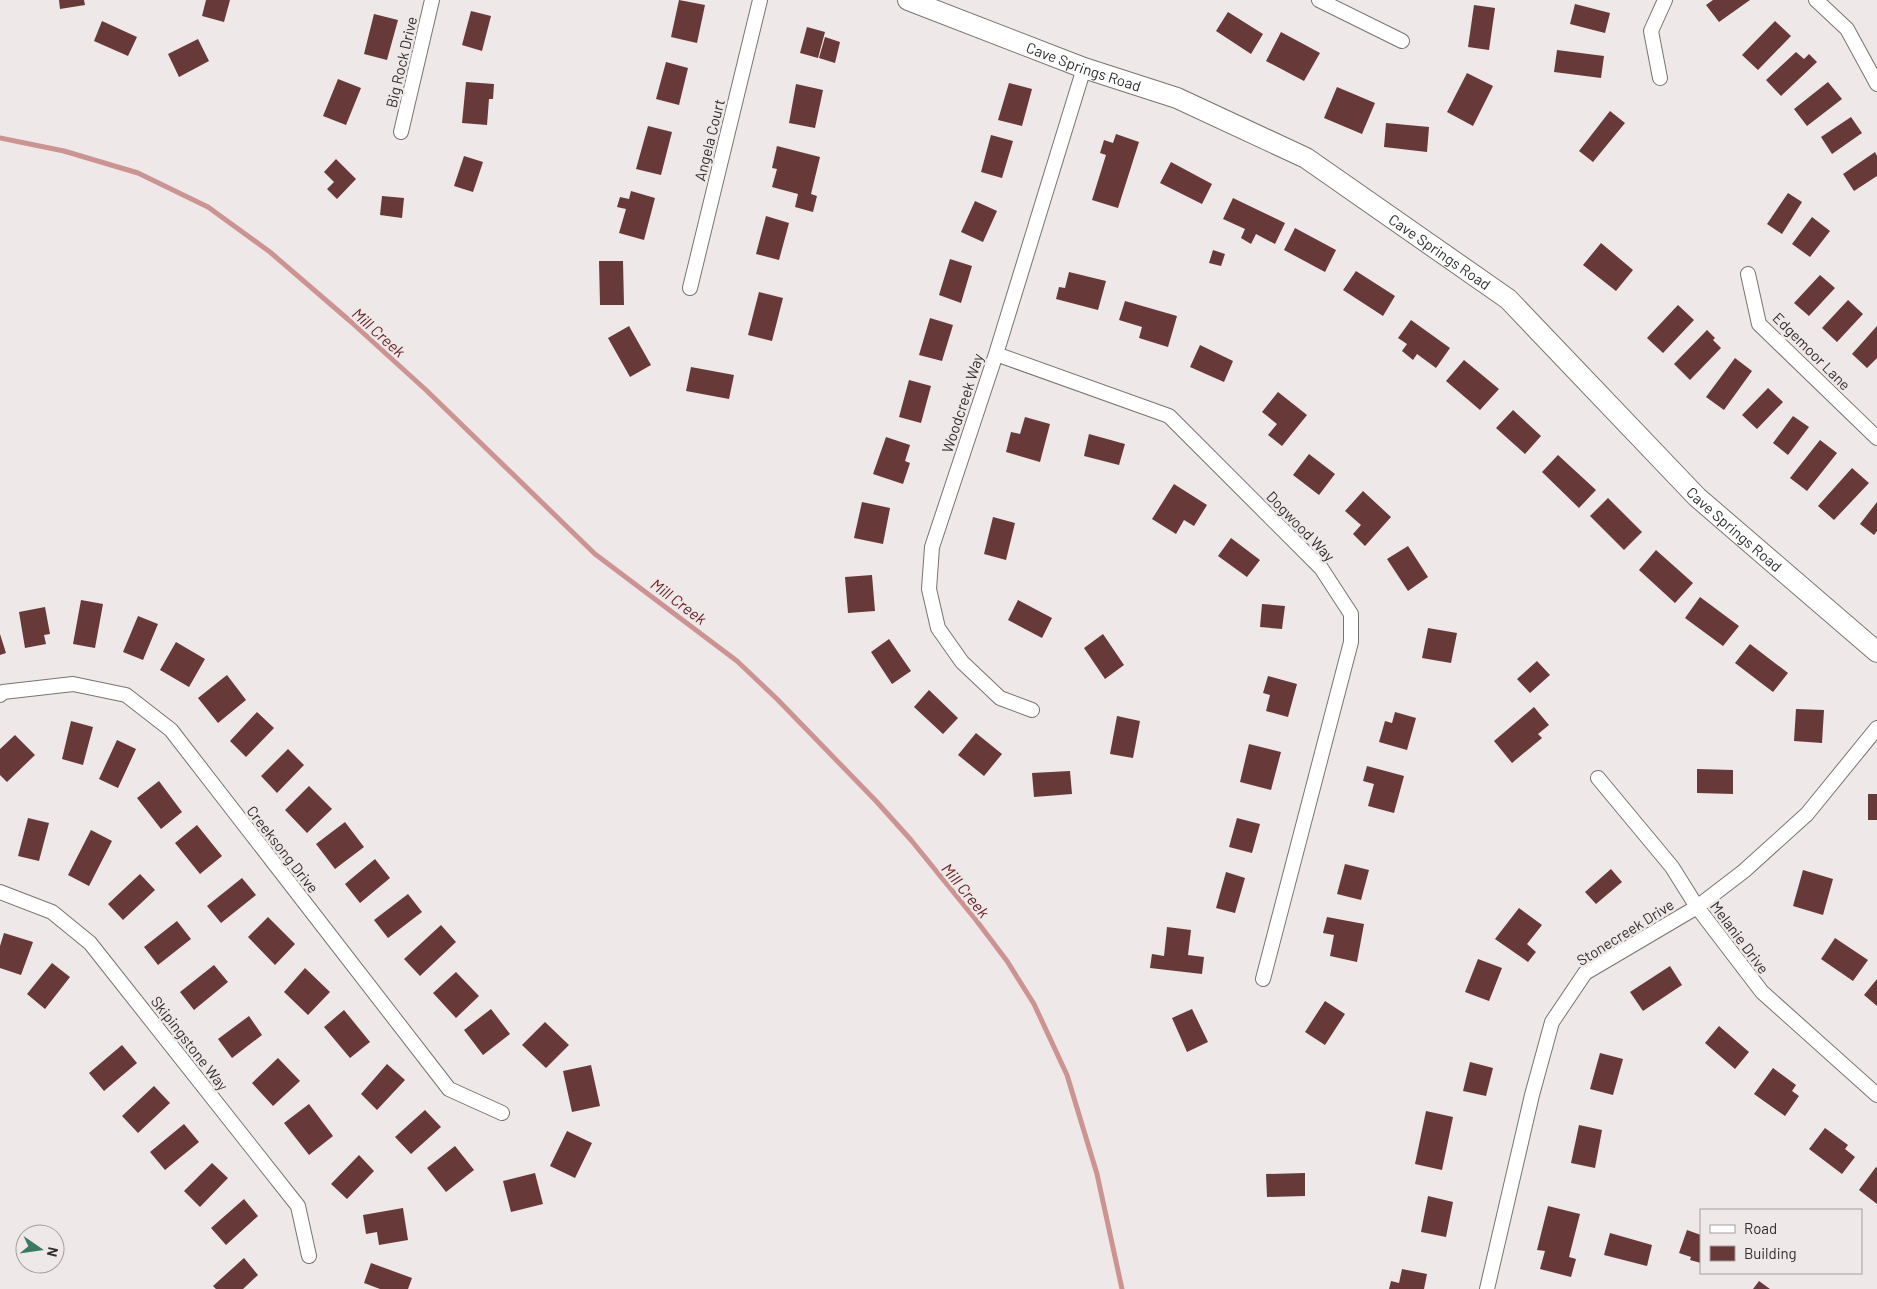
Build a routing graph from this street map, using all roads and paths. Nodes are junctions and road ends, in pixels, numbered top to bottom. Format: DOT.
graph roads {
  1 [pos="432,0"];
  2 [pos="760,0"];
  3 [pos="908,0"];
  4 [pos="1318,0"];
  5 [pos="1665,0"];
  6 [pos="1816,0"];
  7 [pos="1402,41"];
  8 [pos="1084,68"];
  9 [pos="1660,78"];
  10 [pos="1877,84"];
  11 [pos="401,132"];
  12 [pos="1748,274"];
  13 [pos="690,288"];
  14 [pos="996,354"];
  15 [pos="1877,438"];
  16 [pos="1877,652"];
  17 [pos="0,695"];
  18 [pos="1032,710"];
  19 [pos="1877,728"];
  20 [pos="1598,778"];
  21 [pos="0,892"];
  22 [pos="1696,907"];
  23 [pos="1263,979"];
  24 [pos="1877,1095"];
  25 [pos="502,1113"];
  26 [pos="309,1256"];
  27 [pos="1486,1289"];
  1 -- 11 [label="street, Big Rock Drive"];
  2 -- 13 [label="street, Angela Court"];
  3 -- 8 [label="street, Cave Springs Road"];
  4 -- 7 [label="street"];
  5 -- 9 [label="street"];
  6 -- 10 [label="street"];
  8 -- 14 [label="street, Woodcreek Way"];
  8 -- 16 [label="street, Cave Springs Road"];
  12 -- 15 [label="street, Edgemoor Lane"];
  14 -- 18 [label="street, Woodcreek Way"];
  14 -- 23 [label="street, Dogwood Way"];
  17 -- 25 [label="street, Creeksong Drive"];
  19 -- 22 [label="street, Stonecreek Drive"];
  20 -- 22 [label="street, Melanie Drive"];
  21 -- 26 [label="street, Skipingstone Way"];
  22 -- 24 [label="street, Melanie Drive"];
  22 -- 27 [label="street, Stonecreek Drive"];
}
